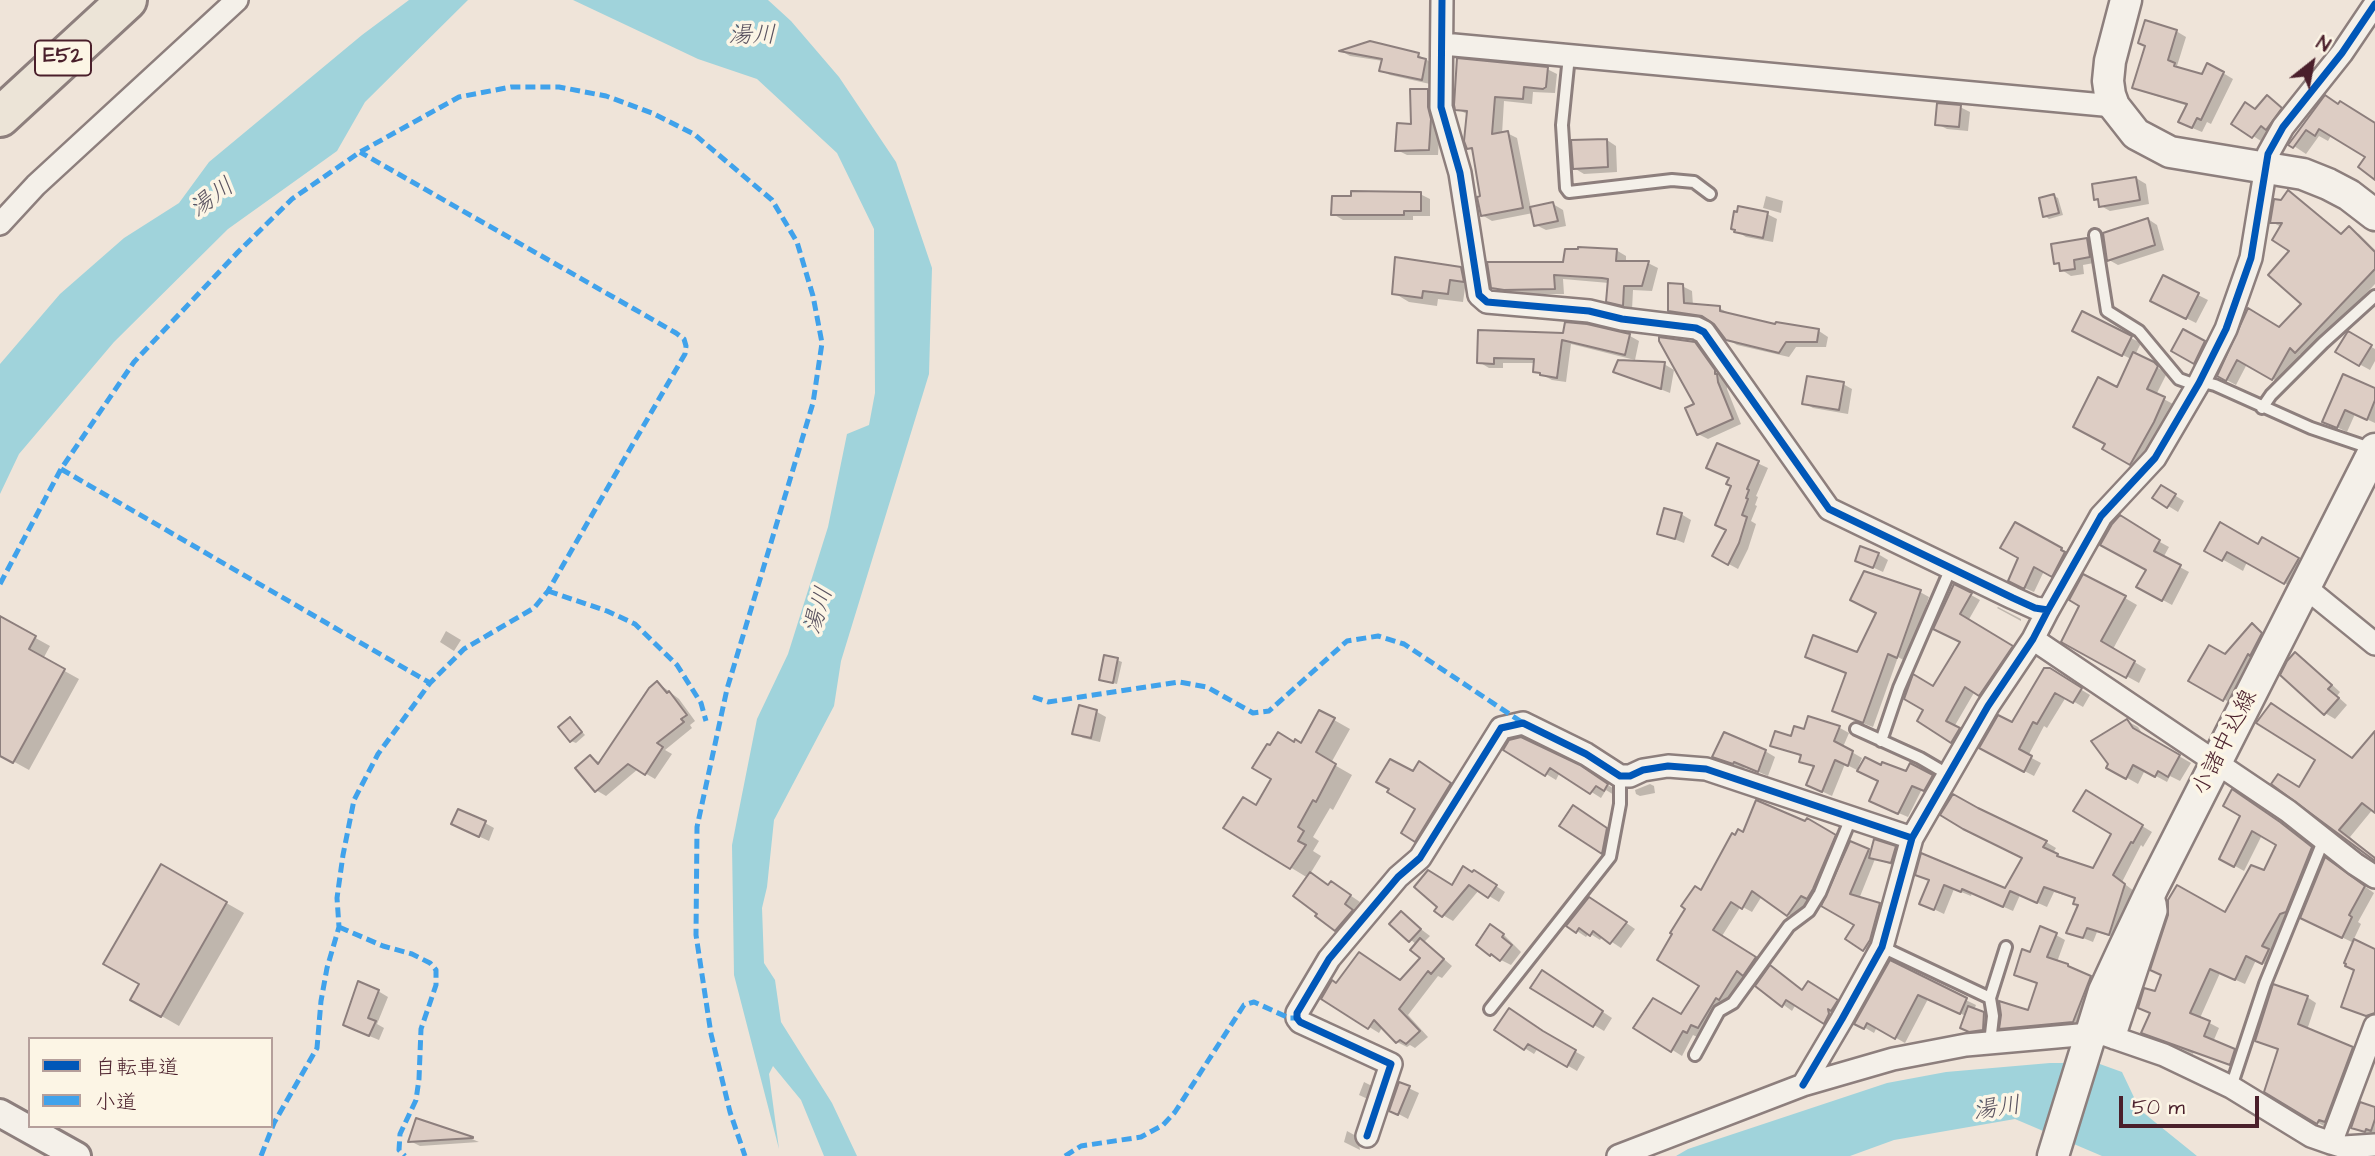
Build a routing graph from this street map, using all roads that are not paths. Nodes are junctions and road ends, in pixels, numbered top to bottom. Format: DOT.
graph roads {
  1 [pos="127,0"];
  2 [pos="237,0"];
  3 [pos="1442,0"];
  4 [pos="2126,0"];
  5 [pos="2375,4"];
  6 [pos="1443,44"];
  7 [pos="1569,55"];
  8 [pos="2115,106"];
  9 [pos="0,117"];
  10 [pos="2265,166"];
  11 [pos="1710,194"];
  12 [pos="2375,215"];
  13 [pos="0,224"];
  14 [pos="2095,235"];
  15 [pos="2375,296"];
  16 [pos="2199,383"];
  17 [pos="2262,408"];
  18 [pos="2375,450"];
  19 [pos="1951,568"];
  20 [pos="2305,587"];
  21 [pos="2048,610"];
  22 [pos="2033,639"];
  23 [pos="2375,644"];
  24 [pos="1856,729"];
  25 [pos="1881,741"];
  26 [pos="2216,762"];
  27 [pos="1949,775"];
  28 [pos="1620,776"];
  29 [pos="1851,818"];
  30 [pos="1912,838"];
  31 [pos="2324,839"];
  32 [pos="2375,877"];
  33 [pos="1882,947"];
  34 [pos="2007,947"];
  35 [pos="1990,998"];
  36 [pos="1490,1009"];
  37 [pos="2375,1026"];
  38 [pos="2097,1037"];
  39 [pos="1990,1043"];
  40 [pos="1695,1055"];
  41 [pos="1803,1085"];
  42 [pos="2231,1087"];
  43 [pos="0,1113"];
  44 [pos="1367,1136"];
  45 [pos="2331,1143"];
  46 [pos="2375,1145"];
  47 [pos="77,1156"];
  48 [pos="1618,1156"];
  49 [pos="2053,1156"];
  1 -- 9 [label="highway, E52"];
  2 -- 13 [label="street"];
  3 -- 6 [label="street"];
  4 -- 8 [label="main road"];
  5 -- 10 [label="street"];
  6 -- 7 [label="street"];
  6 -- 19 [label="street"];
  7 -- 8 [label="street"];
  7 -- 11 [label="lane"];
  8 -- 10 [label="main road"];
  10 -- 12 [label="main road"];
  10 -- 16 [label="street"];
  14 -- 16 [label="lane"];
  15 -- 17 [label="lane"];
  16 -- 17 [label="lane"];
  16 -- 21 [label="street"];
  17 -- 18 [label="lane"];
  18 -- 20 [label="main road, 小諸中込線"];
  19 -- 21 [label="street"];
  19 -- 25 [label="lane"];
  20 -- 23 [label="street"];
  20 -- 26 [label="main road, 小諸中込線"];
  21 -- 22 [label="street"];
  22 -- 26 [label="street"];
  22 -- 27 [label="street"];
  24 -- 25 [label="lane"];
  25 -- 27 [label="lane"];
  26 -- 31 [label="street"];
  26 -- 38 [label="main road, 小諸中込線"];
  27 -- 30 [label="street"];
  28 -- 29 [label="street"];
  28 -- 36 [label="lane"];
  28 -- 44 [label="street"];
  29 -- 30 [label="street"];
  29 -- 40 [label="lane"];
  30 -- 33 [label="street"];
  31 -- 32 [label="street"];
  31 -- 42 [label="lane"];
  33 -- 35 [label="lane"];
  33 -- 41 [label="street"];
  34 -- 35 [label="lane"];
  35 -- 39 [label="lane"];
  37 -- 45 [label="street"];
  38 -- 39 [label="street"];
  38 -- 42 [label="street"];
  38 -- 49 [label="main road, 小諸中込線"];
  39 -- 41 [label="street"];
  41 -- 48 [label="street"];
  42 -- 45 [label="street"];
  43 -- 47 [label="street"];
  45 -- 46 [label="street"];
}
